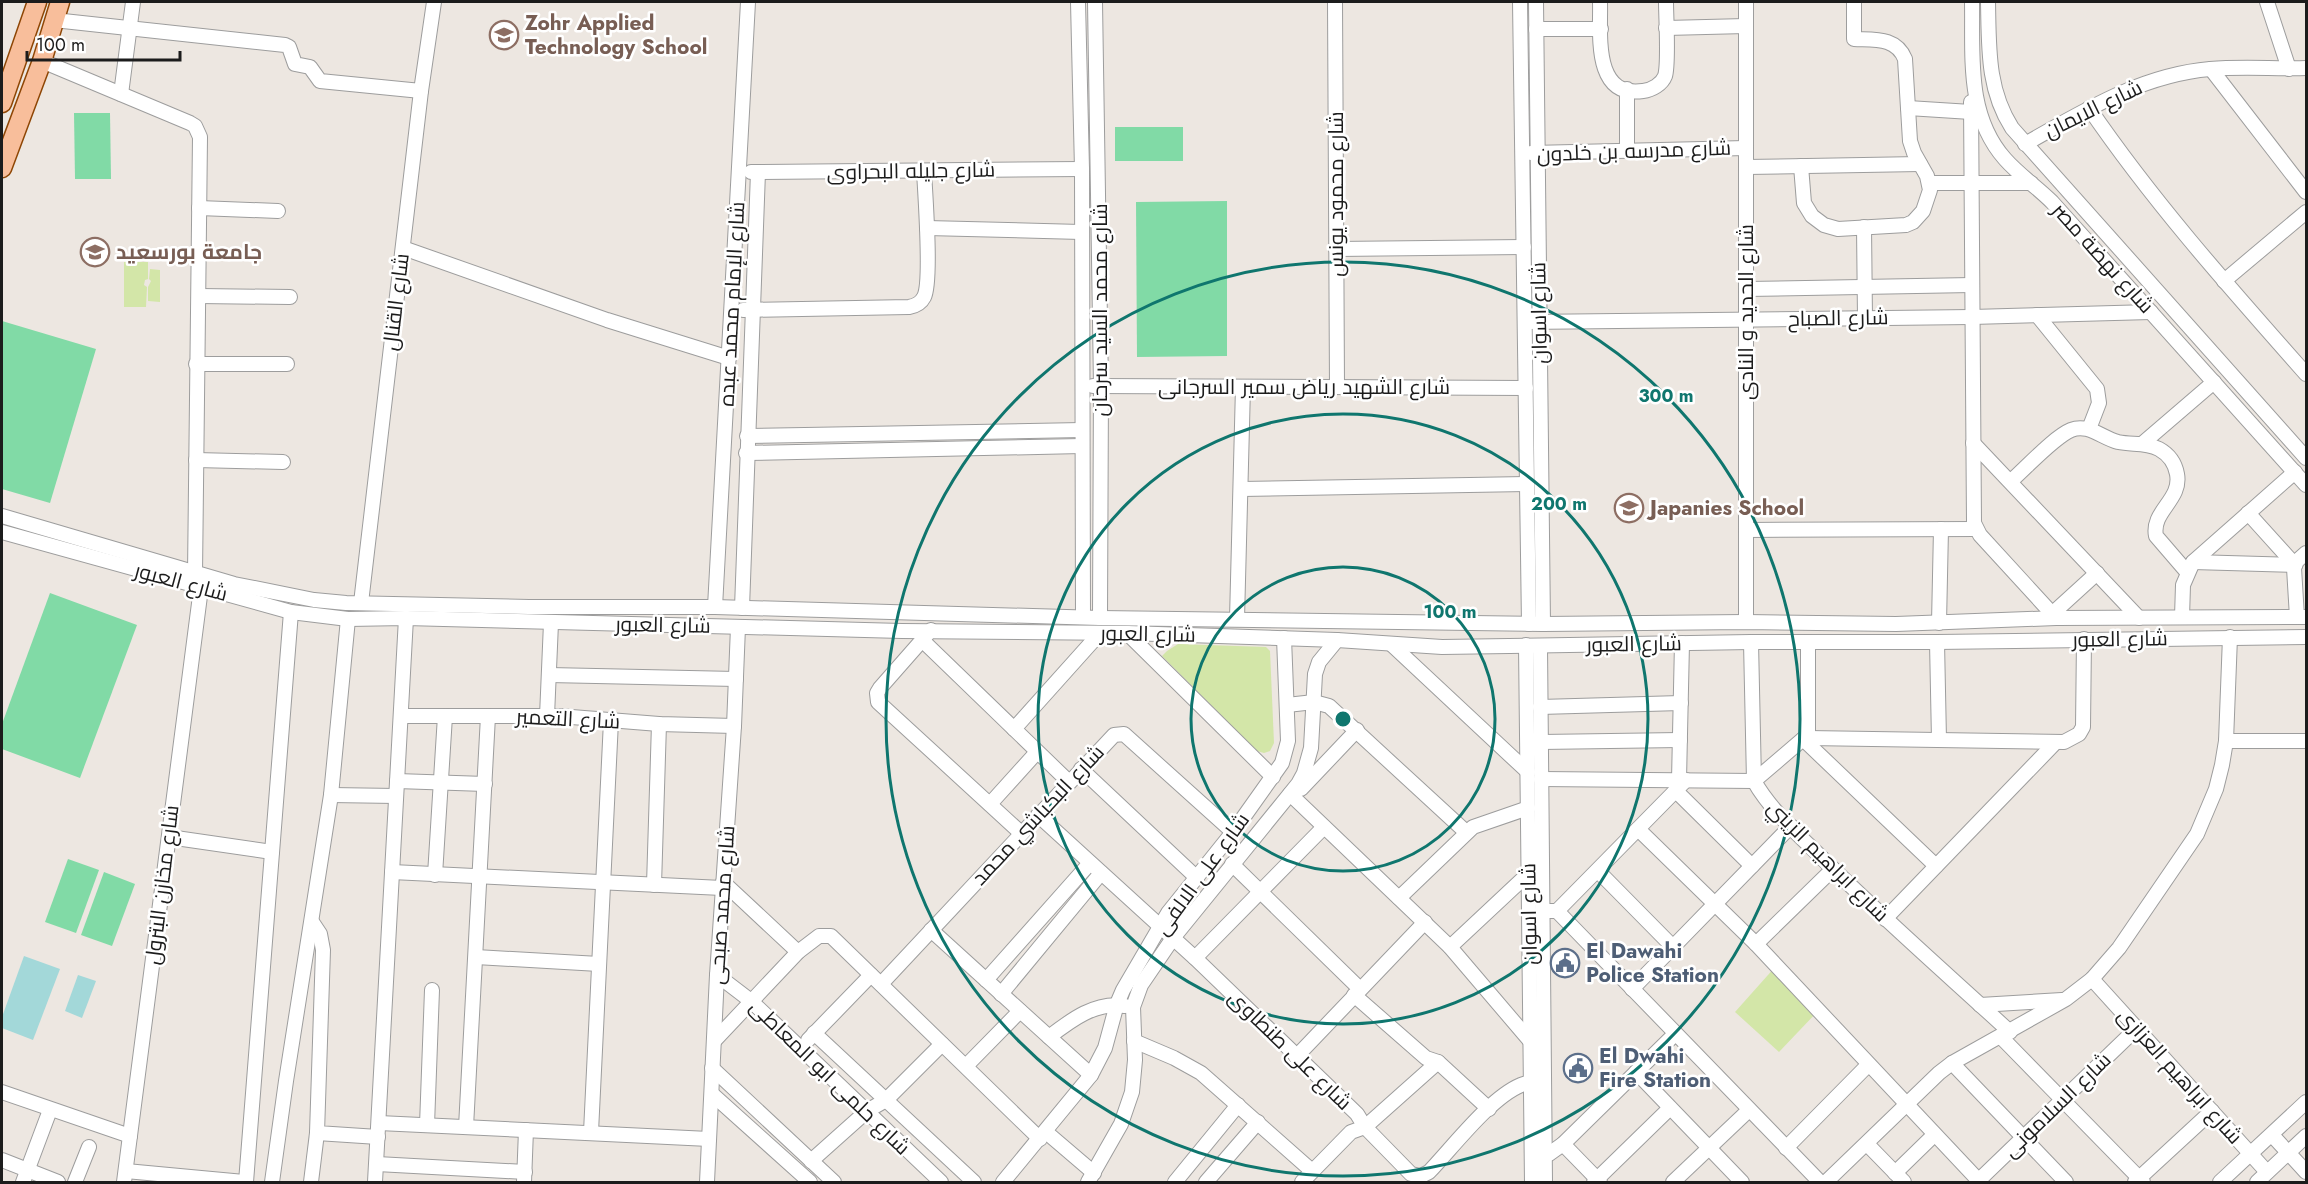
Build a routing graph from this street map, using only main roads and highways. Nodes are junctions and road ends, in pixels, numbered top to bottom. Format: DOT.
graph roads {
  1 [pos="37,2"];
  2 [pos="60,2"];
  3 [pos="2,103"];
  4 [pos="2,168"];
  1 -- 3 [label="main road"];
  2 -- 4 [label="main road"];
}
